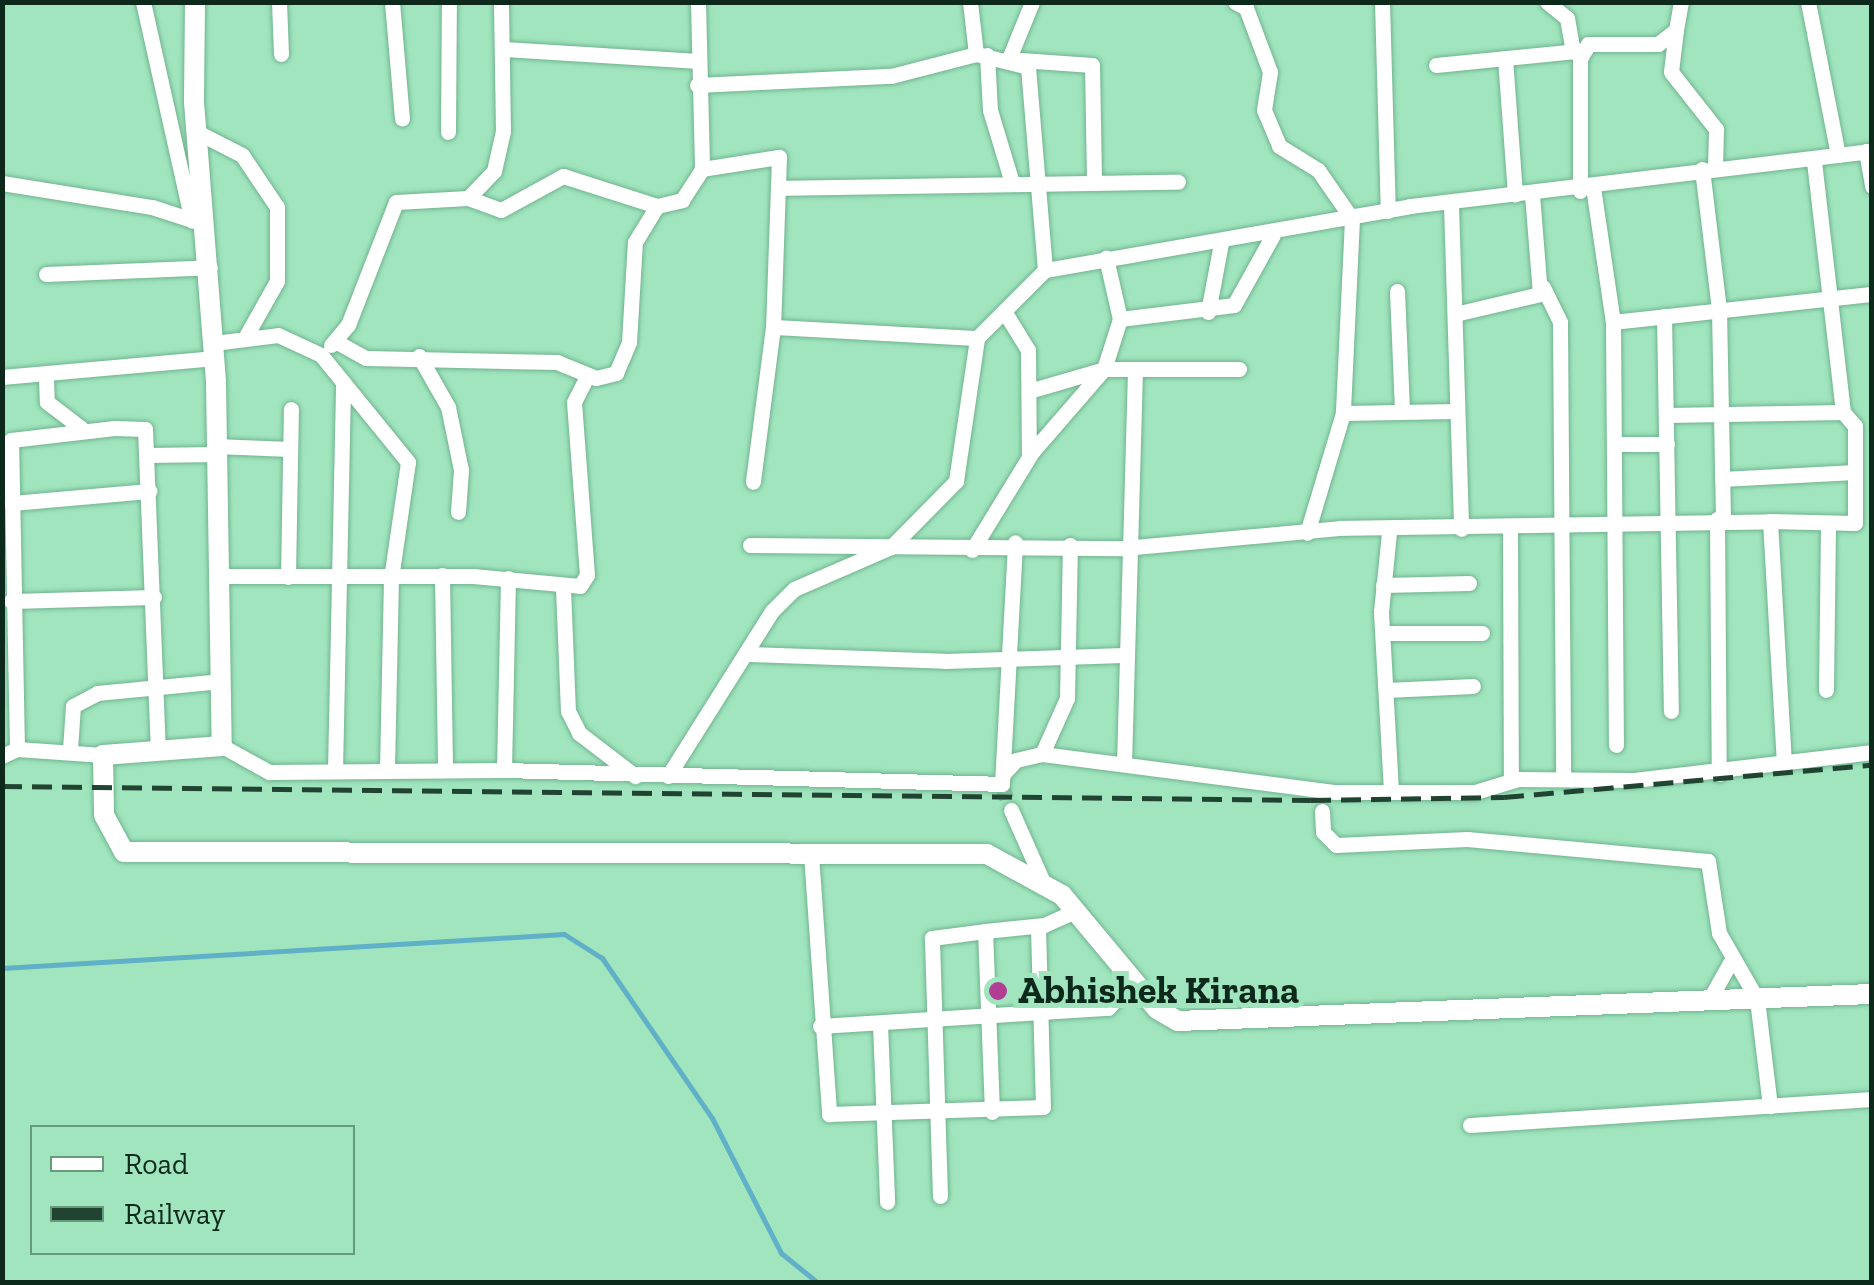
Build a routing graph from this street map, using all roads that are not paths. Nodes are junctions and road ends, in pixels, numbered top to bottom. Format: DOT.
graph roads {
  1 [pos="143,2"];
  2 [pos="195,2"];
  3 [pos="279,2"];
  4 [pos="392,2"];
  5 [pos="450,2"];
  6 [pos="502,2"];
  7 [pos="970,2"];
  8 [pos="1032,2"];
  9 [pos="1235,2"];
  10 [pos="1382,2"];
  11 [pos="1546,2"];
  12 [pos="1680,2"];
  13 [pos="1808,2"];
  14 [pos="698,3"];
  15 [pos="1676,30"];
  16 [pos="504,49"];
  17 [pos="1579,51"];
  18 [pos="281,54"];
  19 [pos="982,54"];
  20 [pos="1015,58"];
  21 [pos="1505,58"];
  22 [pos="699,61"];
  23 [pos="1436,64"];
  24 [pos="698,85"];
  25 [pos="402,119"];
  26 [pos="197,132"];
  27 [pos="448,132"];
  28 [pos="1869,151"];
  29 [pos="1838,154"];
  30 [pos="1814,160"];
  31 [pos="702,169"];
  32 [pos="1708,169"];
  33 [pos="1040,182"];
  34 [pos="1178,182"];
  35 [pos="1012,183"];
  36 [pos="1094,183"];
  37 [pos="2,184"];
  38 [pos="1872,186"];
  39 [pos="779,188"];
  40 [pos="1586,189"];
  41 [pos="1524,195"];
  42 [pos="468,198"];
  43 [pos="658,206"];
  44 [pos="1450,206"];
  45 [pos="1388,211"];
  46 [pos="1352,219"];
  47 [pos="201,223"];
  48 [pos="1274,235"];
  49 [pos="1221,243"];
  50 [pos="1106,258"];
  51 [pos="210,267"];
  52 [pos="1045,270"];
  53 [pos="46,274"];
  54 [pos="1543,287"];
  55 [pos="1397,291"];
  56 [pos="1872,294"];
  57 [pos="1831,299"];
  58 [pos="1719,310"];
  59 [pos="1004,312"];
  60 [pos="1208,312"];
  61 [pos="1454,314"];
  62 [pos="1664,316"];
  63 [pos="1120,319"];
  64 [pos="1613,322"];
  65 [pos="772,326"];
  66 [pos="247,334"];
  67 [pos="977,338"];
  68 [pos="336,341"];
  69 [pos="215,350"];
  70 [pos="322,356"];
  71 [pos="419,356"];
  72 [pos="1104,369"];
  73 [pos="1136,369"];
  74 [pos="1239,369"];
  75 [pos="587,376"];
  76 [pos="2,377"];
  77 [pos="46,378"];
  78 [pos="343,382"];
  79 [pos="1030,390"];
  80 [pos="291,409"];
  81 [pos="1456,410"];
  82 [pos="1402,412"];
  83 [pos="1843,412"];
  84 [pos="1343,413"];
  85 [pos="1667,415"];
  86 [pos="1721,416"];
  87 [pos="1863,425"];
  88 [pos="85,430"];
  89 [pos="1614,444"];
  90 [pos="1668,444"];
  91 [pos="290,449"];
  92 [pos="216,450"];
  93 [pos="146,455"];
  94 [pos="1029,456"];
  95 [pos="1855,472"];
  96 [pos="1722,479"];
  97 [pos="753,482"];
  98 [pos="149,491"];
  99 [pos="11,503"];
  100 [pos="458,512"];
  101 [pos="1720,519"];
  102 [pos="1770,520"];
  103 [pos="1669,521"];
  104 [pos="1614,522"];
  105 [pos="1564,524"];
  106 [pos="1828,524"];
  107 [pos="1863,524"];
  108 [pos="1510,526"];
  109 [pos="1461,529"];
  110 [pos="1307,533"];
  111 [pos="1389,533"];
  112 [pos="1014,542"];
  113 [pos="750,545"];
  114 [pos="1070,545"];
  115 [pos="890,547"];
  116 [pos="1124,548"];
  117 [pos="972,550"];
  118 [pos="442,575"];
  119 [pos="222,576"];
  120 [pos="288,577"];
  121 [pos="340,577"];
  122 [pos="390,578"];
  123 [pos="508,578"];
  124 [pos="1470,583"];
  125 [pos="1383,585"];
  126 [pos="564,588"];
  127 [pos="154,597"];
  128 [pos="12,601"];
  129 [pos="1384,633"];
  130 [pos="1482,633"];
  131 [pos="749,654"];
  132 [pos="1123,655"];
  133 [pos="1008,656"];
  134 [pos="1068,656"];
  135 [pos="221,681"];
  136 [pos="1473,686"];
  137 [pos="158,687"];
  138 [pos="1386,690"];
  139 [pos="1826,690"];
  140 [pos="1671,711"];
  141 [pos="1616,745"];
  142 [pos="222,746"];
  143 [pos="158,748"];
  144 [pos="70,750"];
  145 [pos="10,752"];
  146 [pos="1872,752"];
  147 [pos="1042,754"];
  148 [pos="103,756"];
  149 [pos="1124,764"];
  150 [pos="1784,765"];
  151 [pos="386,770"];
  152 [pos="444,770"];
  153 [pos="504,770"];
  154 [pos="335,771"];
  155 [pos="1002,774"];
  156 [pos="1719,774"];
  157 [pos="635,776"];
  158 [pos="668,776"];
  159 [pos="1564,779"];
  160 [pos="1512,780"];
  161 [pos="1392,790"];
  162 [pos="1322,800"];
  163 [pos="1011,810"];
  164 [pos="810,854"];
  165 [pos="1043,882"];
  166 [pos="1075,911"];
  167 [pos="1038,926"];
  168 [pos="985,931"];
  169 [pos="1730,963"];
  170 [pos="1133,981"];
  171 [pos="1872,994"];
  172 [pos="1757,1000"];
  173 [pos="1708,1002"];
  174 [pos="1042,1013"];
  175 [pos="989,1016"];
  176 [pos="935,1022"];
  177 [pos="880,1024"];
  178 [pos="820,1026"];
  179 [pos="1872,1100"];
  180 [pos="1770,1106"];
  181 [pos="992,1112"];
  182 [pos="882,1113"];
  183 [pos="940,1113"];
  184 [pos="1470,1125"];
  185 [pos="940,1196"];
  186 [pos="887,1202"];
  1 -- 47 [label="street"];
  2 -- 26 [label="street"];
  3 -- 18 [label="street"];
  4 -- 25 [label="street"];
  5 -- 27 [label="street"];
  6 -- 16 [label="street"];
  7 -- 19 [label="street"];
  8 -- 20 [label="street"];
  9 -- 46 [label="street"];
  10 -- 45 [label="street"];
  11 -- 17 [label="street"];
  12 -- 15 [label="street"];
  13 -- 29 [label="street"];
  14 -- 22 [label="street"];
  15 -- 17 [label="street"];
  15 -- 32 [label="street"];
  16 -- 22 [label="street"];
  16 -- 42 [label="street"];
  17 -- 21 [label="street"];
  17 -- 40 [label="street"];
  19 -- 20 [label="street"];
  19 -- 24 [label="street"];
  19 -- 35 [label="street"];
  20 -- 33 [label="street"];
  20 -- 36 [label="street"];
  21 -- 23 [label="street"];
  21 -- 41 [label="street"];
  22 -- 24 [label="street"];
  24 -- 31 [label="street"];
  26 -- 47 [label="street"];
  26 -- 66 [label="street"];
  28 -- 29 [label="street"];
  28 -- 38 [label="street"];
  29 -- 30 [label="street"];
  30 -- 32 [label="street"];
  30 -- 57 [label="street"];
  31 -- 39 [label="street"];
  31 -- 43 [label="street"];
  32 -- 40 [label="street"];
  32 -- 58 [label="street"];
  33 -- 35 [label="street"];
  33 -- 36 [label="street"];
  33 -- 52 [label="street"];
  34 -- 36 [label="street"];
  35 -- 39 [label="street"];
  37 -- 47 [label="street"];
  39 -- 65 [label="street"];
  40 -- 41 [label="street"];
  40 -- 64 [label="street"];
  41 -- 44 [label="street"];
  41 -- 54 [label="street"];
  42 -- 43 [label="street"];
  42 -- 68 [label="street"];
  43 -- 75 [label="street"];
  44 -- 45 [label="street"];
  44 -- 61 [label="street"];
  45 -- 46 [label="street"];
  46 -- 48 [label="street"];
  46 -- 84 [label="street"];
  47 -- 51 [label="street"];
  48 -- 49 [label="street"];
  48 -- 60 [label="street"];
  49 -- 50 [label="street"];
  49 -- 60 [label="street"];
  50 -- 52 [label="street"];
  50 -- 63 [label="street"];
  51 -- 53 [label="street"];
  51 -- 69 [label="street"];
  52 -- 59 [label="street"];
  54 -- 61 [label="street"];
  54 -- 105 [label="street"];
  55 -- 82 [label="street"];
  56 -- 57 [label="street"];
  57 -- 58 [label="street"];
  57 -- 83 [label="street"];
  58 -- 62 [label="street"];
  58 -- 86 [label="street"];
  59 -- 67 [label="street"];
  59 -- 79 [label="street"];
  60 -- 63 [label="street"];
  61 -- 81 [label="street"];
  62 -- 64 [label="street"];
  62 -- 85 [label="street"];
  63 -- 72 [label="street"];
  64 -- 89 [label="street"];
  65 -- 67 [label="street"];
  65 -- 97 [label="street"];
  66 -- 69 [label="street"];
  66 -- 70 [label="street"];
  67 -- 115 [label="street"];
  68 -- 70 [label="street"];
  68 -- 71 [label="street"];
  69 -- 77 [label="street"];
  69 -- 92 [label="street"];
  70 -- 78 [label="street"];
  71 -- 75 [label="street"];
  71 -- 100 [label="street"];
  72 -- 73 [label="street"];
  72 -- 79 [label="street"];
  72 -- 94 [label="street"];
  73 -- 74 [label="street"];
  73 -- 116 [label="street"];
  75 -- 126 [label="street"];
  76 -- 77 [label="street"];
  77 -- 88 [label="street"];
  78 -- 121 [label="street"];
  78 -- 122 [label="street"];
  79 -- 94 [label="street"];
  80 -- 91 [label="street"];
  81 -- 82 [label="street"];
  81 -- 109 [label="street"];
  82 -- 84 [label="street"];
  83 -- 86 [label="street"];
  83 -- 87 [label="street"];
  84 -- 110 [label="street"];
  85 -- 86 [label="street"];
  85 -- 90 [label="street"];
  86 -- 96 [label="street"];
  87 -- 95 [label="street"];
  88 -- 93 [label="street"];
  88 -- 99 [label="street"];
  89 -- 90 [label="street"];
  89 -- 104 [label="street"];
  90 -- 103 [label="street"];
  91 -- 92 [label="street"];
  91 -- 120 [label="street"];
  92 -- 93 [label="street"];
  92 -- 119 [label="street"];
  93 -- 98 [label="street"];
  94 -- 117 [label="street"];
  95 -- 96 [label="street"];
  95 -- 107 [label="street"];
  96 -- 101 [label="street"];
  98 -- 99 [label="street"];
  98 -- 127 [label="street"];
  99 -- 128 [label="street"];
  101 -- 102 [label="street"];
  101 -- 103 [label="street"];
  101 -- 156 [label="street"];
  102 -- 106 [label="street"];
  102 -- 150 [label="street"];
  103 -- 104 [label="street"];
  103 -- 140 [label="street"];
  104 -- 105 [label="street"];
  104 -- 141 [label="street"];
  105 -- 108 [label="street"];
  105 -- 159 [label="street"];
  106 -- 107 [label="street"];
  106 -- 139 [label="street"];
  108 -- 109 [label="street"];
  108 -- 160 [label="street"];
  109 -- 111 [label="street"];
  110 -- 111 [label="street"];
  110 -- 116 [label="street"];
  111 -- 125 [label="street"];
  112 -- 114 [label="street"];
  112 -- 117 [label="street"];
  112 -- 133 [label="street"];
  113 -- 115 [label="street"];
  114 -- 116 [label="street"];
  114 -- 134 [label="street"];
  115 -- 117 [label="street"];
  115 -- 131 [label="street"];
  116 -- 132 [label="street"];
  118 -- 122 [label="street"];
  118 -- 123 [label="street"];
  118 -- 152 [label="street"];
  119 -- 120 [label="street"];
  119 -- 135 [label="street"];
  120 -- 121 [label="street"];
  121 -- 122 [label="street"];
  121 -- 154 [label="street"];
  122 -- 151 [label="street"];
  123 -- 126 [label="street"];
  123 -- 153 [label="street"];
  124 -- 125 [label="street"];
  125 -- 129 [label="street"];
  126 -- 157 [label="street"];
  127 -- 128 [label="street"];
  127 -- 137 [label="street"];
  128 -- 145 [label="street"];
  129 -- 130 [label="street"];
  129 -- 138 [label="street"];
  131 -- 133 [label="street"];
  131 -- 158 [label="street"];
  132 -- 134 [label="street"];
  132 -- 149 [label="street"];
  133 -- 134 [label="street"];
  133 -- 155 [label="street"];
  134 -- 147 [label="street"];
  135 -- 137 [label="street"];
  135 -- 142 [label="street"];
  136 -- 138 [label="street"];
  137 -- 143 [label="street"];
  137 -- 144 [label="street"];
  138 -- 161 [label="street"];
  142 -- 143 [label="street"];
  142 -- 154 [label="street"];
  143 -- 148 [label="street"];
  144 -- 145 [label="street"];
  144 -- 148 [label="street"];
  146 -- 150 [label="street"];
  147 -- 149 [label="street"];
  147 -- 155 [label="street"];
  148 -- 164 [label="street"];
  149 -- 162 [label="street"];
  150 -- 156 [label="street"];
  151 -- 152 [label="street"];
  151 -- 154 [label="street"];
  152 -- 153 [label="street"];
  153 -- 157 [label="street"];
  155 -- 158 [label="street"];
  156 -- 159 [label="street"];
  157 -- 158 [label="street"];
  159 -- 160 [label="street"];
  160 -- 161 [label="street"];
  161 -- 162 [label="street"];
  162 -- 169 [label="street"];
  163 -- 165 [label="street"];
  164 -- 165 [label="street"];
  164 -- 178 [label="street"];
  165 -- 166 [label="street"];
  166 -- 167 [label="street"];
  166 -- 170 [label="street"];
  167 -- 168 [label="street"];
  167 -- 174 [label="street"];
  168 -- 175 [label="street"];
  168 -- 176 [label="street"];
  169 -- 172 [label="street"];
  169 -- 173 [label="street"];
  170 -- 173 [label="street"];
  170 -- 174 [label="street"];
  171 -- 172 [label="street"];
  172 -- 173 [label="street"];
  172 -- 180 [label="street"];
  174 -- 175 [label="street"];
  174 -- 181 [label="street"];
  175 -- 176 [label="street"];
  175 -- 181 [label="street"];
  176 -- 177 [label="street"];
  176 -- 183 [label="street"];
  177 -- 178 [label="street"];
  177 -- 182 [label="street"];
  178 -- 182 [label="street"];
  179 -- 180 [label="street"];
  180 -- 184 [label="street"];
  181 -- 183 [label="street"];
  182 -- 183 [label="street"];
  182 -- 186 [label="street"];
  183 -- 185 [label="street"];
}
